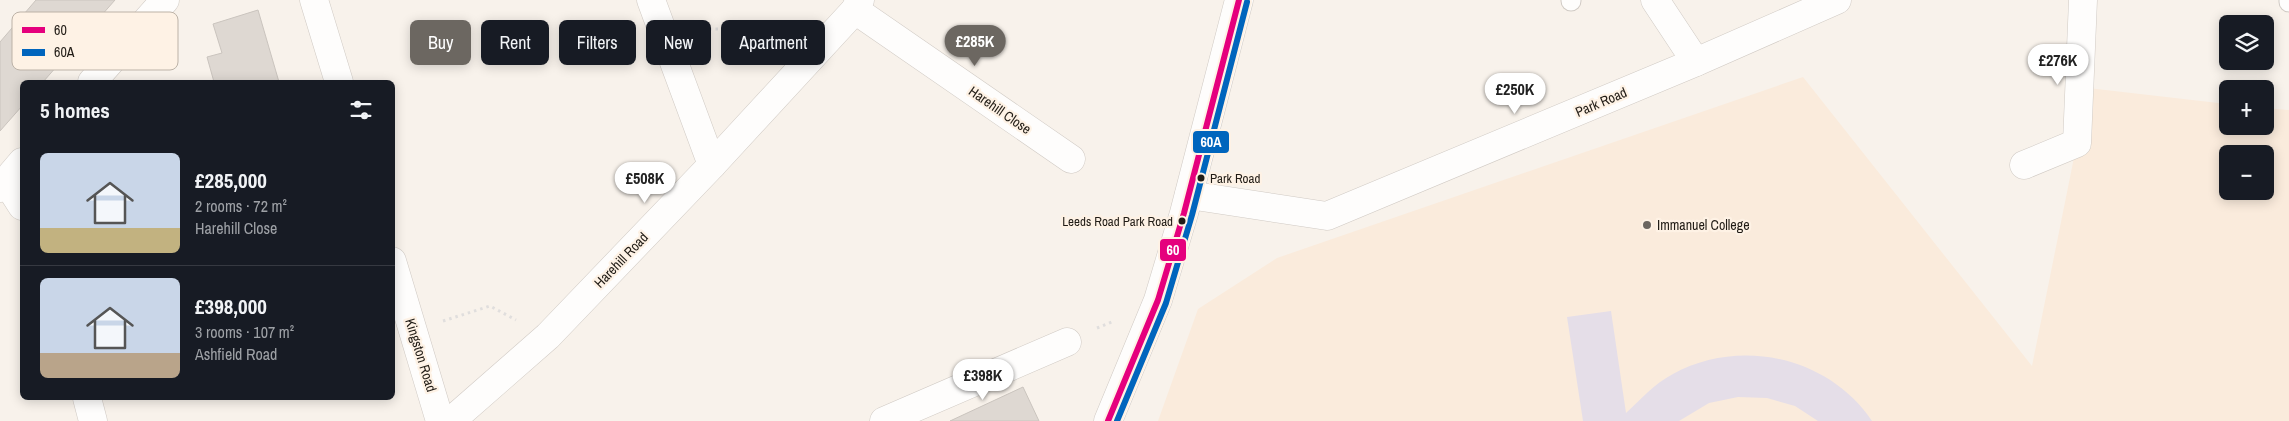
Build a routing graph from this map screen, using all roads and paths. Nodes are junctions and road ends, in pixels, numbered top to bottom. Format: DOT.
graph roads {
  1 [pos="165,0"];
  2 [pos="314,0"];
  3 [pos="651,0"];
  4 [pos="1239,0"];
  5 [pos="1655,0"];
  6 [pos="1837,0"];
  7 [pos="2082,0"];
  8 [pos="154,12"];
  9 [pos="851,13"];
  10 [pos="659,20"];
  11 [pos="711,25"];
  12 [pos="1696,62"];
  13 [pos="675,65"];
  14 [pos="103,70"];
  15 [pos="94,80"];
  16 [pos="338,80"];
  17 [pos="1071,159"];
  18 [pos="712,165"];
  19 [pos="2024,165"];
  20 [pos="9,177"];
  21 [pos="1189,196"];
  22 [pos="20,202"];
  23 [pos="395,270"];
  24 [pos="413,330"];
  25 [pos="548,336"];
  26 [pos="1066,342"];
  27 [pos="88,400"];
  28 [pos="93,421"];
  29 [pos="440,421"];
  30 [pos="451,421"];
  31 [pos="884,421"];
  32 [pos="1108,421"];
  1 -- 8 [label="street"];
  2 -- 16 [label="street"];
  3 -- 10 [label="street"];
  4 -- 21 [label="street"];
  5 -- 12 [label="street"];
  6 -- 12 [label="street, Park Road"];
  7 -- 19 [label="street"];
  9 -- 11 [label="path"];
  9 -- 17 [label="street, Harehill Close"];
  9 -- 18 [label="street, Harehill Road"];
  12 -- 21 [label="street, Park Road"];
  13 -- 18 [label="street"];
  14 -- 15 [label="street"];
  18 -- 25 [label="street, Harehill Road"];
  20 -- 22 [label="street"];
  21 -- 32 [label="street"];
  23 -- 24 [label="street, Kingston Road"];
  24 -- 25 [label="path"];
  24 -- 29 [label="street, Kingston Road"];
  25 -- 30 [label="street, Harehill Road"];
  26 -- 31 [label="street"];
  27 -- 28 [label="street"];
}
